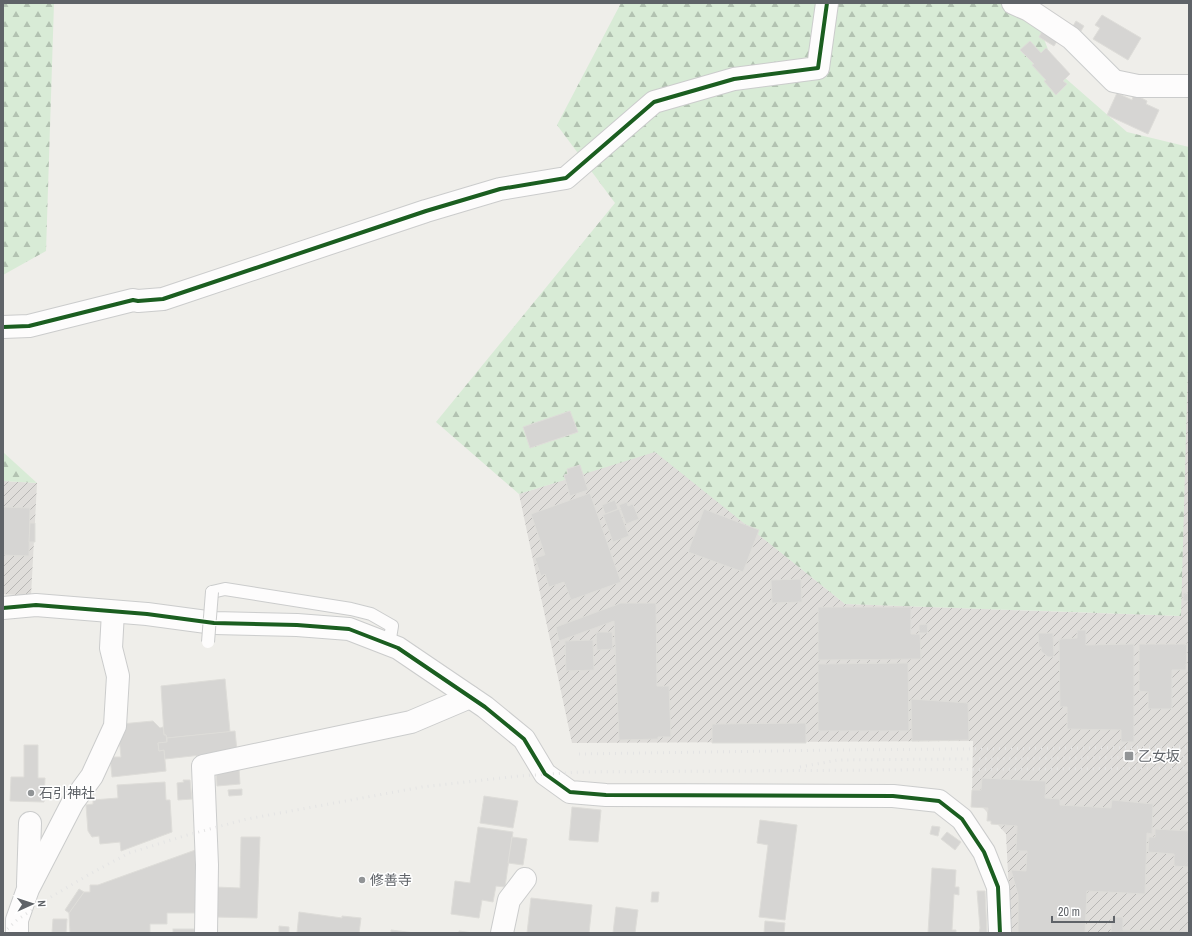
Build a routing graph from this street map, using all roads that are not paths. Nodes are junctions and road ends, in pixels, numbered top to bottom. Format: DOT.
graph roads {
  1 [pos="827,3"];
  2 [pos="1013,3"];
  3 [pos="1189,86"];
  4 [pos="3,327"];
  5 [pos="3,608"];
  6 [pos="113,612"];
  7 [pos="208,642"];
  8 [pos="389,644"];
  9 [pos="470,697"];
  10 [pos="30,823"];
  11 [pos="525,879"];
  12 [pos="28,889"];
  13 [pos="17,933"];
  14 [pos="206,933"];
  15 [pos="502,933"];
  16 [pos="1000,933"];
  1 -- 4 [label="street"];
  2 -- 3 [label="street"];
  5 -- 6 [label="street"];
  6 -- 8 [label="street"];
  6 -- 12 [label="street"];
  7 -- 8 [label="lane, bridge"];
  8 -- 9 [label="street"];
  9 -- 14 [label="street"];
  9 -- 16 [label="street"];
  10 -- 12 [label="street"];
  11 -- 15 [label="street"];
  12 -- 13 [label="street"];
}
